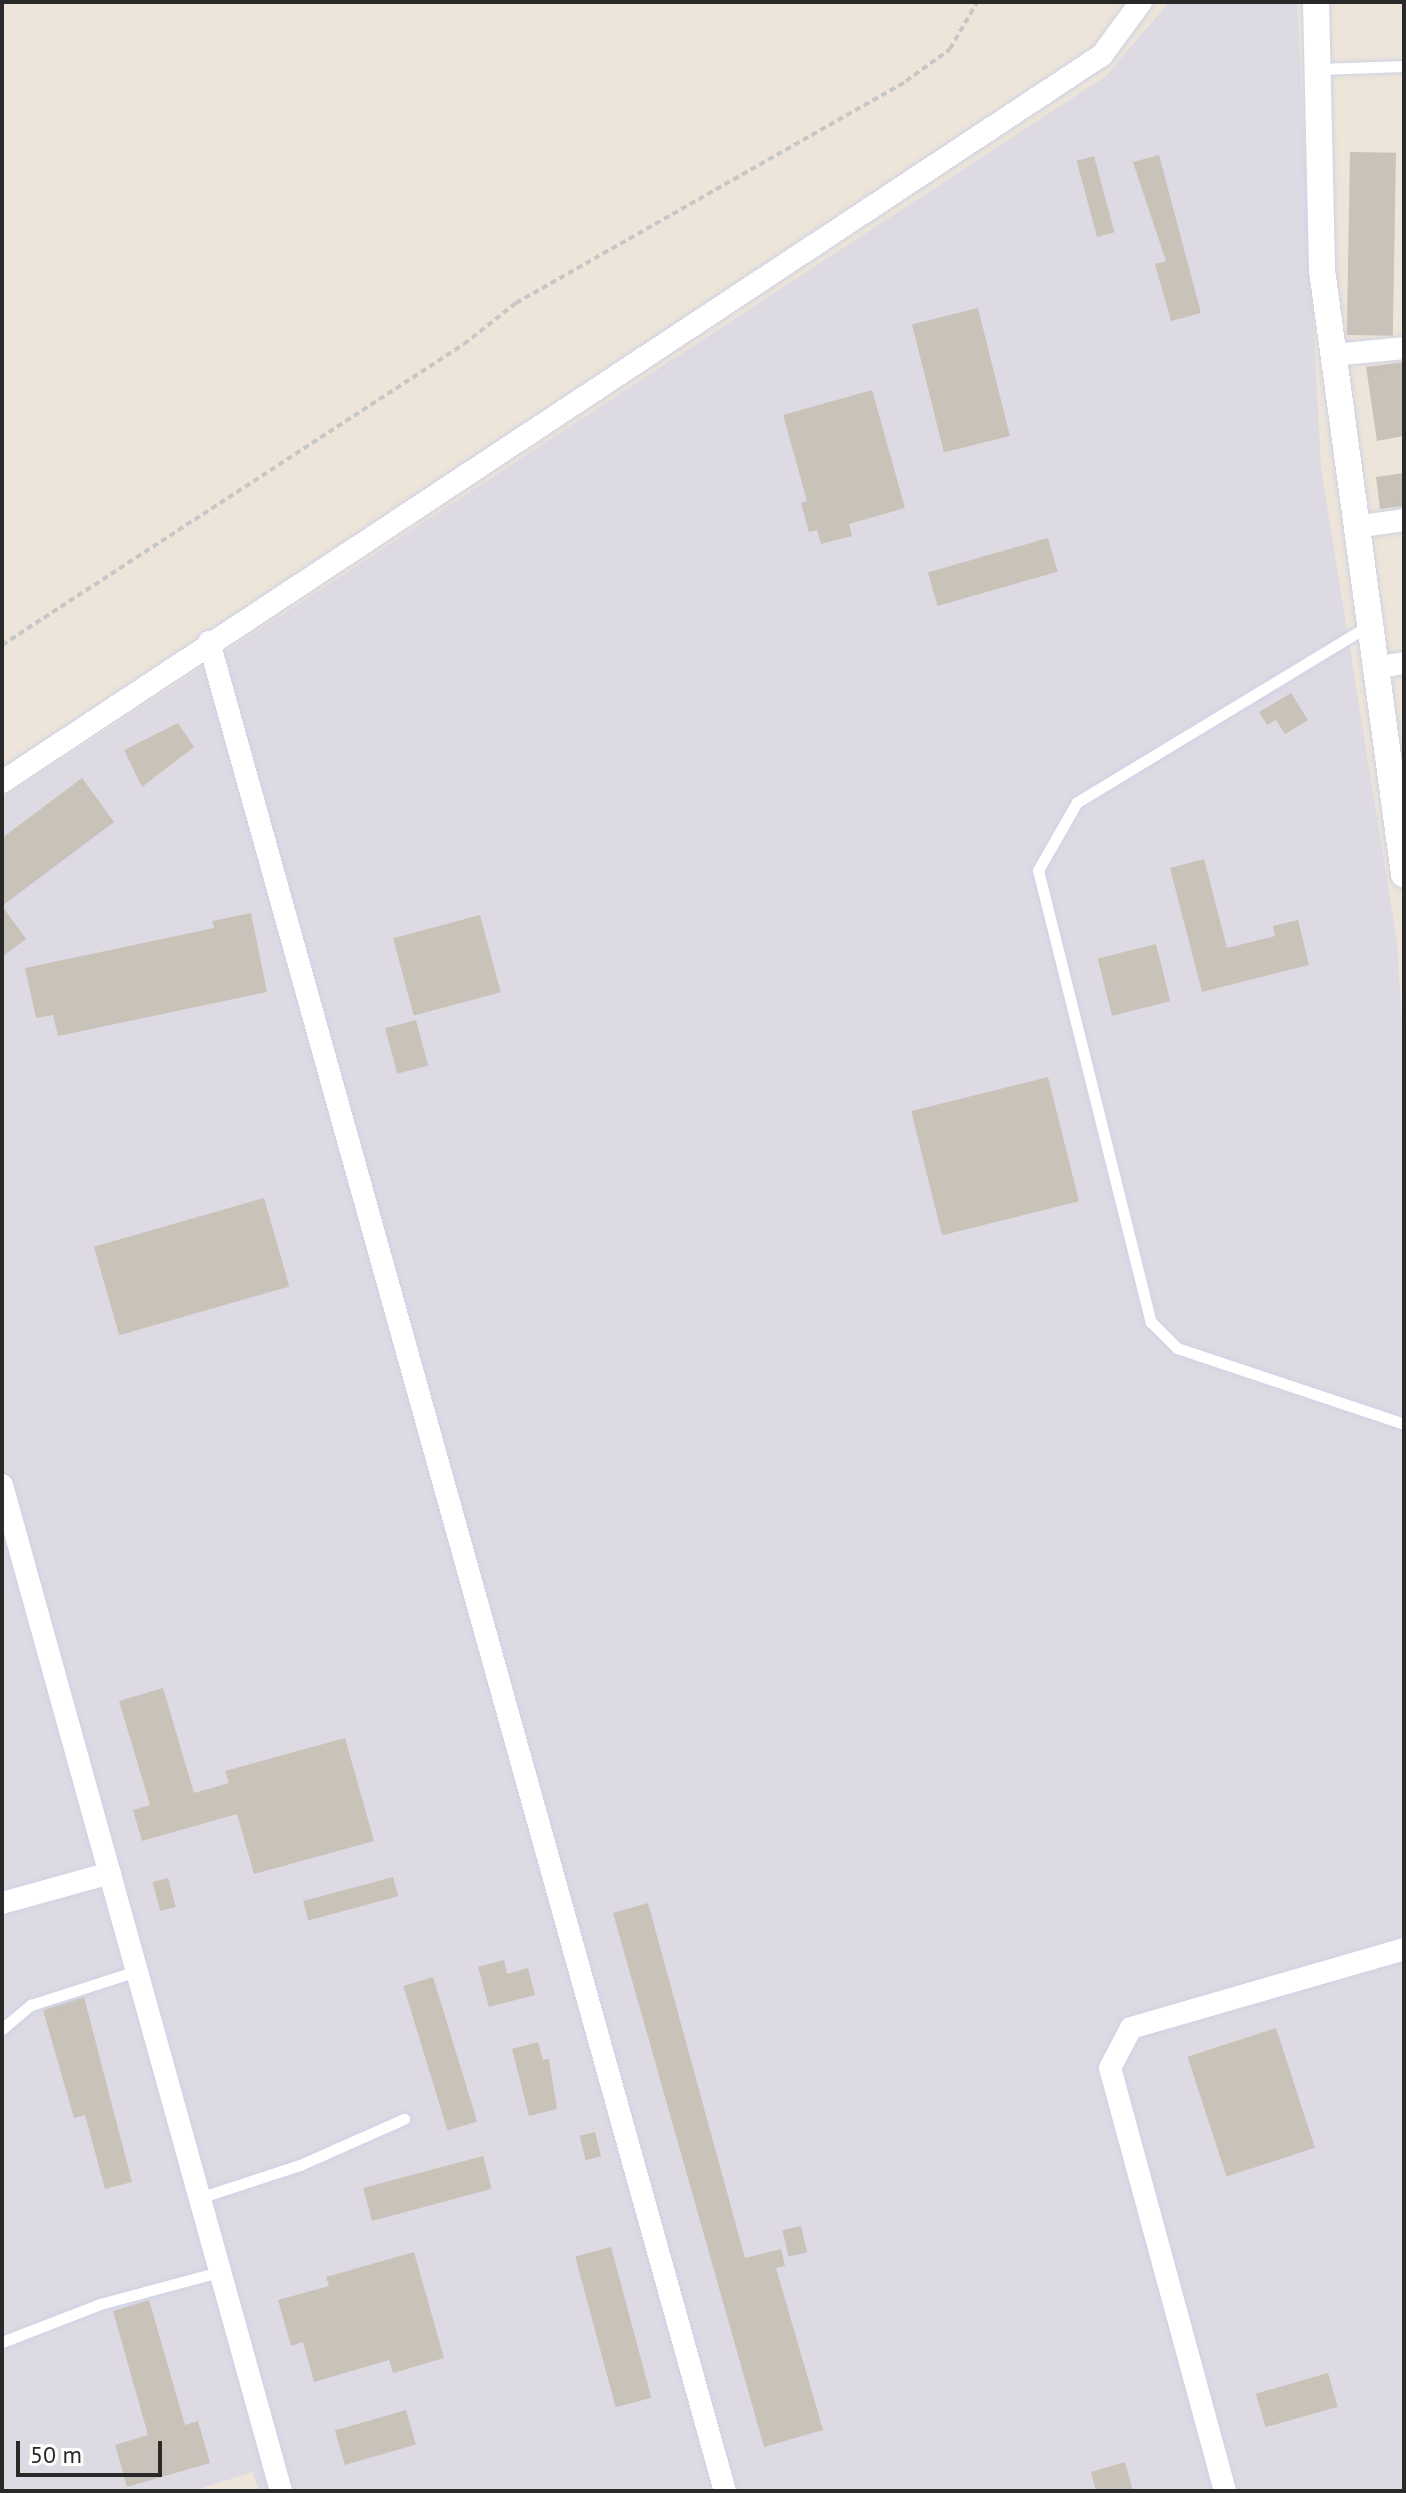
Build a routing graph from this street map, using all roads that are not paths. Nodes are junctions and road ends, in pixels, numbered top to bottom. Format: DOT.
graph roads {
  1 [pos="1141,2"];
  2 [pos="1316,2"];
  3 [pos="1404,66"];
  4 [pos="1317,69"];
  5 [pos="1404,348"];
  6 [pos="1333,355"];
  7 [pos="1404,520"];
  8 [pos="1355,527"];
  9 [pos="1369,626"];
  10 [pos="209,642"];
  11 [pos="1404,663"];
  12 [pos="1375,668"];
  13 [pos="2,782"];
  14 [pos="1402,838"];
  15 [pos="1404,874"];
  16 [pos="1404,1424"];
  17 [pos="2,1485"];
  18 [pos="110,1873"];
  19 [pos="2,1903"];
  20 [pos="1404,1949"];
  21 [pos="137,1971"];
  22 [pos="2,2029"];
  23 [pos="404,2119"];
  24 [pos="198,2198"];
  25 [pos="219,2272"];
  26 [pos="2,2342"];
  27 [pos="281,2491"];
  28 [pos="725,2491"];
  29 [pos="1225,2491"];
  1 -- 10 [label="street"];
  2 -- 4 [label="street"];
  3 -- 4 [label="lane"];
  4 -- 6 [label="street"];
  5 -- 6 [label="street"];
  6 -- 8 [label="street"];
  7 -- 8 [label="street"];
  8 -- 9 [label="street"];
  9 -- 12 [label="street"];
  9 -- 16 [label="lane"];
  10 -- 13 [label="street"];
  10 -- 28 [label="street"];
  11 -- 12 [label="street"];
  12 -- 14 [label="street"];
  14 -- 15 [label="street"];
  17 -- 18 [label="street"];
  18 -- 19 [label="street"];
  18 -- 21 [label="street"];
  20 -- 29 [label="street"];
  21 -- 22 [label="lane"];
  21 -- 24 [label="street"];
  23 -- 24 [label="lane"];
  24 -- 25 [label="street"];
  25 -- 26 [label="lane"];
  25 -- 27 [label="street"];
}
